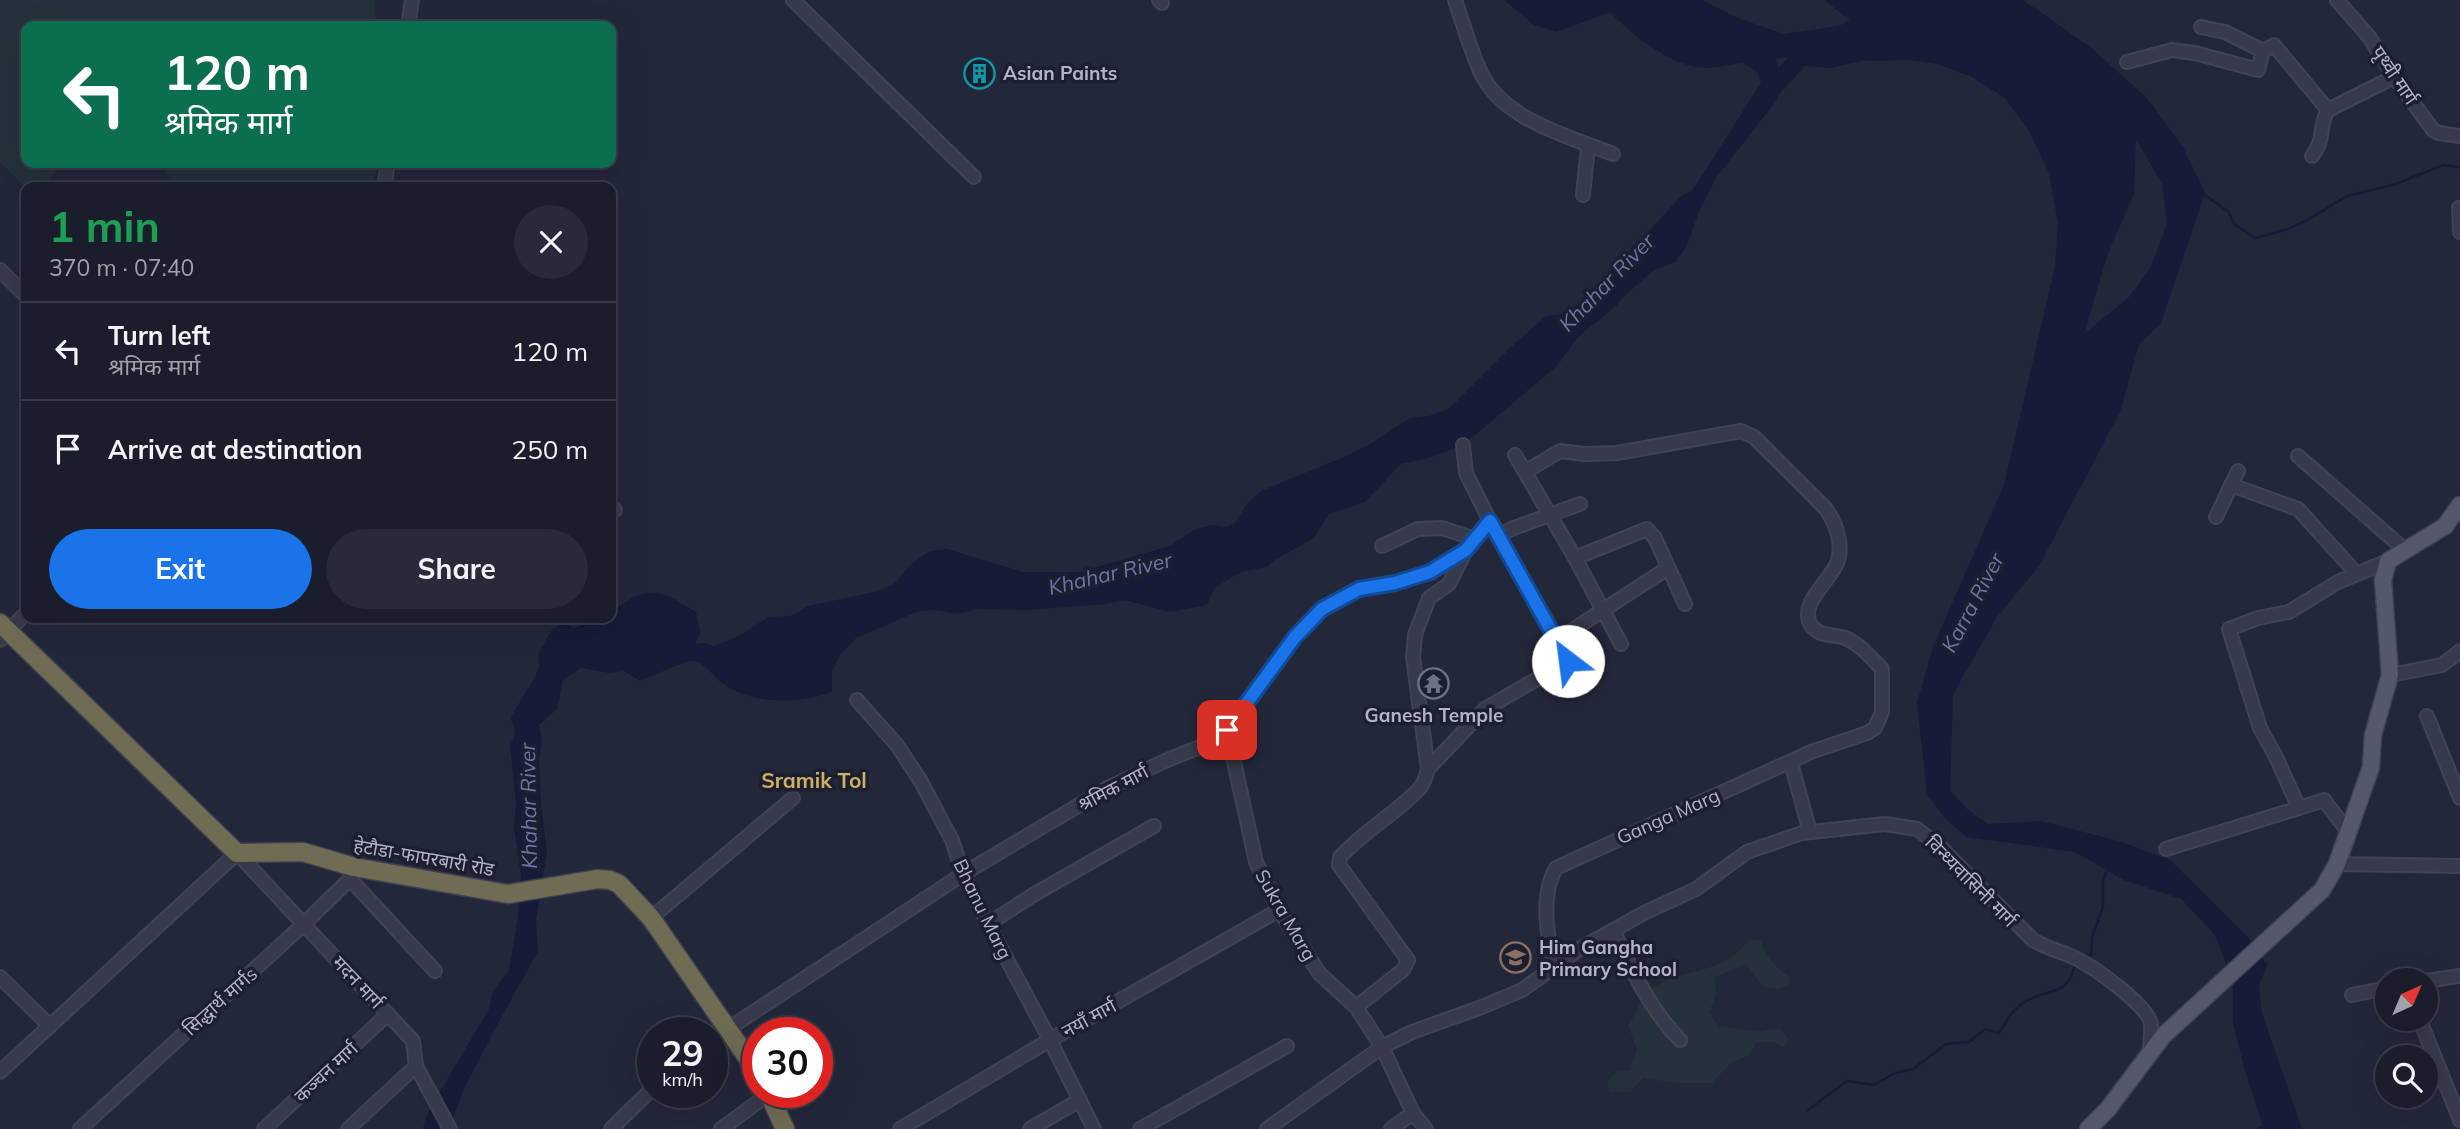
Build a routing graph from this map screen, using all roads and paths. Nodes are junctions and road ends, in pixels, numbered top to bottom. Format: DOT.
graph roads {
  1 [pos="412,0"];
  2 [pos="793,0"];
  3 [pos="1455,0"];
  4 [pos="2337,0"];
  5 [pos="409,21"];
  6 [pos="2201,27"];
  7 [pos="2263,51"];
  8 [pos="2127,62"];
  9 [pos="2394,77"];
  10 [pos="2328,110"];
  11 [pos="2460,136"];
  12 [pos="1588,146"];
  13 [pos="1613,154"];
  14 [pos="2312,156"];
  15 [pos="974,177"];
  16 [pos="1583,195"];
  17 [pos="2459,208"];
  18 [pos="2460,232"];
  19 [pos="0,270"];
  20 [pos="21,291"];
  21 [pos="1463,445"];
  22 [pos="1515,456"];
  23 [pos="2298,456"];
  24 [pos="1525,471"];
  25 [pos="2238,471"];
  26 [pos="2231,485"];
  27 [pos="1580,504"];
  28 [pos="2460,505"];
  29 [pos="1549,515"];
  30 [pos="2216,517"];
  31 [pos="1490,521"];
  32 [pos="1498,537"];
  33 [pos="1475,539"];
  34 [pos="1382,546"];
  35 [pos="1466,550"];
  36 [pos="2406,551"];
  37 [pos="1575,558"];
  38 [pos="2388,561"];
  39 [pos="1668,568"];
  40 [pos="2356,573"];
  41 [pos="1685,604"];
  42 [pos="1603,611"];
  43 [pos="21,617"];
  44 [pos="3,632"];
  45 [pos="1557,640"];
  46 [pos="1620,644"];
  47 [pos="2460,651"];
  48 [pos="2390,675"];
  49 [pos="857,700"];
  50 [pos="2427,716"];
  51 [pos="1227,730"];
  52 [pos="1791,762"];
  53 [pos="1428,769"];
  54 [pos="2460,797"];
  55 [pos="793,799"];
  56 [pos="2299,808"];
  57 [pos="1154,826"];
  58 [pos="1810,832"];
  59 [pos="2349,832"];
  60 [pos="2166,849"];
  61 [pos="237,853"];
  62 [pos="2337,864"];
  63 [pos="2460,866"];
  64 [pos="352,873"];
  65 [pos="963,874"];
  66 [pos="1279,910"];
  67 [pos="651,918"];
  68 [pos="304,924"];
  69 [pos="988,925"];
  70 [pos="1613,930"];
  71 [pos="1555,967"];
  72 [pos="435,971"];
  73 [pos="0,976"];
  74 [pos="2460,976"];
  75 [pos="2438,979"];
  76 [pos="2375,990"];
  77 [pos="2352,995"];
  78 [pos="1356,1007"];
  79 [pos="388,1014"];
  80 [pos="714,1017"];
  81 [pos="50,1026"];
  82 [pos="728,1026"];
  83 [pos="2424,1031"];
  84 [pos="728,1037"];
  85 [pos="1050,1040"];
  86 [pos="1680,1040"];
  87 [pos="1287,1046"];
  88 [pos="1382,1047"];
  89 [pos="2150,1051"];
  90 [pos="742,1054"];
  91 [pos="416,1066"];
  92 [pos="0,1072"];
  93 [pos="1080,1100"];
  94 [pos="637,1104"];
  95 [pos="749,1108"];
  96 [pos="776,1108"];
  97 [pos="1413,1113"];
  98 [pos="2460,1120"];
  99 [pos="79,1129"];
  100 [pos="264,1129"];
  101 [pos="348,1129"];
  102 [pos="450,1129"];
  103 [pos="611,1129"];
  104 [pos="721,1129"];
  105 [pos="785,1129"];
  106 [pos="900,1129"];
  107 [pos="1030,1129"];
  108 [pos="1094,1129"];
  109 [pos="1140,1129"];
  110 [pos="1267,1129"];
  111 [pos="1391,1129"];
  112 [pos="1426,1129"];
  113 [pos="2088,1129"];
  1 -- 5 [label="street"];
  2 -- 15 [label="street"];
  3 -- 12 [label="street"];
  4 -- 9 [label="street, पृथ्वी मार्ग"];
  6 -- 7 [label="street"];
  7 -- 8 [label="street"];
  7 -- 10 [label="street"];
  9 -- 10 [label="street"];
  9 -- 11 [label="street, पृथ्वी मार्ग"];
  10 -- 14 [label="street"];
  12 -- 13 [label="street"];
  12 -- 16 [label="street"];
  17 -- 18 [label="street"];
  19 -- 20 [label="street"];
  21 -- 31 [label="street"];
  22 -- 24 [label="street"];
  23 -- 36 [label="street"];
  24 -- 29 [label="street"];
  24 -- 52 [label="street, Ganga Marg"];
  25 -- 26 [label="street"];
  26 -- 30 [label="street"];
  26 -- 40 [label="street"];
  27 -- 29 [label="street"];
  28 -- 36 [label="main road"];
  29 -- 32 [label="street"];
  29 -- 37 [label="street"];
  31 -- 32 [label="street"];
  31 -- 33 [label="street, श्रमिक मार्ग"];
  32 -- 45 [label="street"];
  33 -- 34 [label="street"];
  33 -- 35 [label="street, श्रमिक मार्ग"];
  35 -- 51 [label="street, श्रमिक मार्ग"];
  35 -- 53 [label="street"];
  36 -- 38 [label="main road"];
  37 -- 39 [label="street"];
  37 -- 42 [label="street"];
  38 -- 40 [label="street"];
  38 -- 48 [label="main road"];
  39 -- 41 [label="street"];
  39 -- 42 [label="street"];
  40 -- 56 [label="street"];
  42 -- 45 [label="street"];
  42 -- 46 [label="street"];
  43 -- 44 [label="street"];
  44 -- 61 [label="highway"];
  45 -- 53 [label="street"];
  47 -- 48 [label="street"];
  48 -- 59 [label="main road"];
  49 -- 65 [label="street, Bhanu Marg"];
  50 -- 54 [label="street"];
  51 -- 65 [label="street, श्रमिक मार्ग"];
  51 -- 66 [label="street, Sukra Marg"];
  52 -- 58 [label="street"];
  52 -- 71 [label="street, Ganga Marg"];
  53 -- 78 [label="street"];
  55 -- 67 [label="street"];
  56 -- 59 [label="street"];
  56 -- 60 [label="street"];
  57 -- 69 [label="street"];
  58 -- 70 [label="street, विन्ध्यवासिनी मार्ग"];
  58 -- 89 [label="street, विन्ध्यवासिनी मार्ग"];
  59 -- 62 [label="main road"];
  61 -- 64 [label="highway, हेटौडा-फापरबारी रोड"];
  61 -- 68 [label="street, मदन मार्ग"];
  61 -- 81 [label="street"];
  62 -- 63 [label="street"];
  62 -- 89 [label="main road"];
  64 -- 67 [label="highway, हेटौडा-फापरबारी रोड"];
  64 -- 68 [label="street, सिद्धार्थ मार्गs"];
  64 -- 72 [label="street"];
  65 -- 69 [label="street, Bhanu Marg"];
  65 -- 82 [label="street, श्रमिक मार्ग"];
  66 -- 78 [label="street, Sukra Marg"];
  66 -- 85 [label="street, नयाँ मार्ग"];
  67 -- 80 [label="highway, हेटौडा-फापरबारी रोड"];
  68 -- 79 [label="street, मदन मार्ग"];
  68 -- 99 [label="street, सिद्धार्थ मार्गs"];
  69 -- 85 [label="street, Bhanu Marg"];
  70 -- 71 [label="street, विन्ध्यवासिनी मार्ग"];
  70 -- 86 [label="street"];
  71 -- 88 [label="street, विन्ध्यवासिनी मार्ग"];
  73 -- 81 [label="street"];
  74 -- 75 [label="street"];
  76 -- 77 [label="street"];
  78 -- 88 [label="street, Sukra Marg"];
  79 -- 91 [label="street, मदन मार्ग"];
  79 -- 100 [label="street, कञ्चन मार्ग"];
  81 -- 92 [label="street"];
  83 -- 98 [label="street"];
  84 -- 90 [label="highway, हेटौडा-फापरबारी रोड"];
  85 -- 93 [label="street, Bhanu Marg"];
  85 -- 106 [label="street, नयाँ मार्ग"];
  87 -- 109 [label="street"];
  88 -- 97 [label="street, Sukra Marg"];
  88 -- 110 [label="street, विन्ध्यवासिनी मार्ग"];
  89 -- 113 [label="main road"];
  91 -- 101 [label="street"];
  91 -- 102 [label="street, मदन मार्ग"];
  93 -- 107 [label="street"];
  93 -- 108 [label="street, Bhanu Marg"];
  94 -- 103 [label="street"];
  95 -- 104 [label="street"];
  96 -- 105 [label="highway"];
  97 -- 111 [label="street"];
  97 -- 112 [label="street, Sukra Marg"];
}
